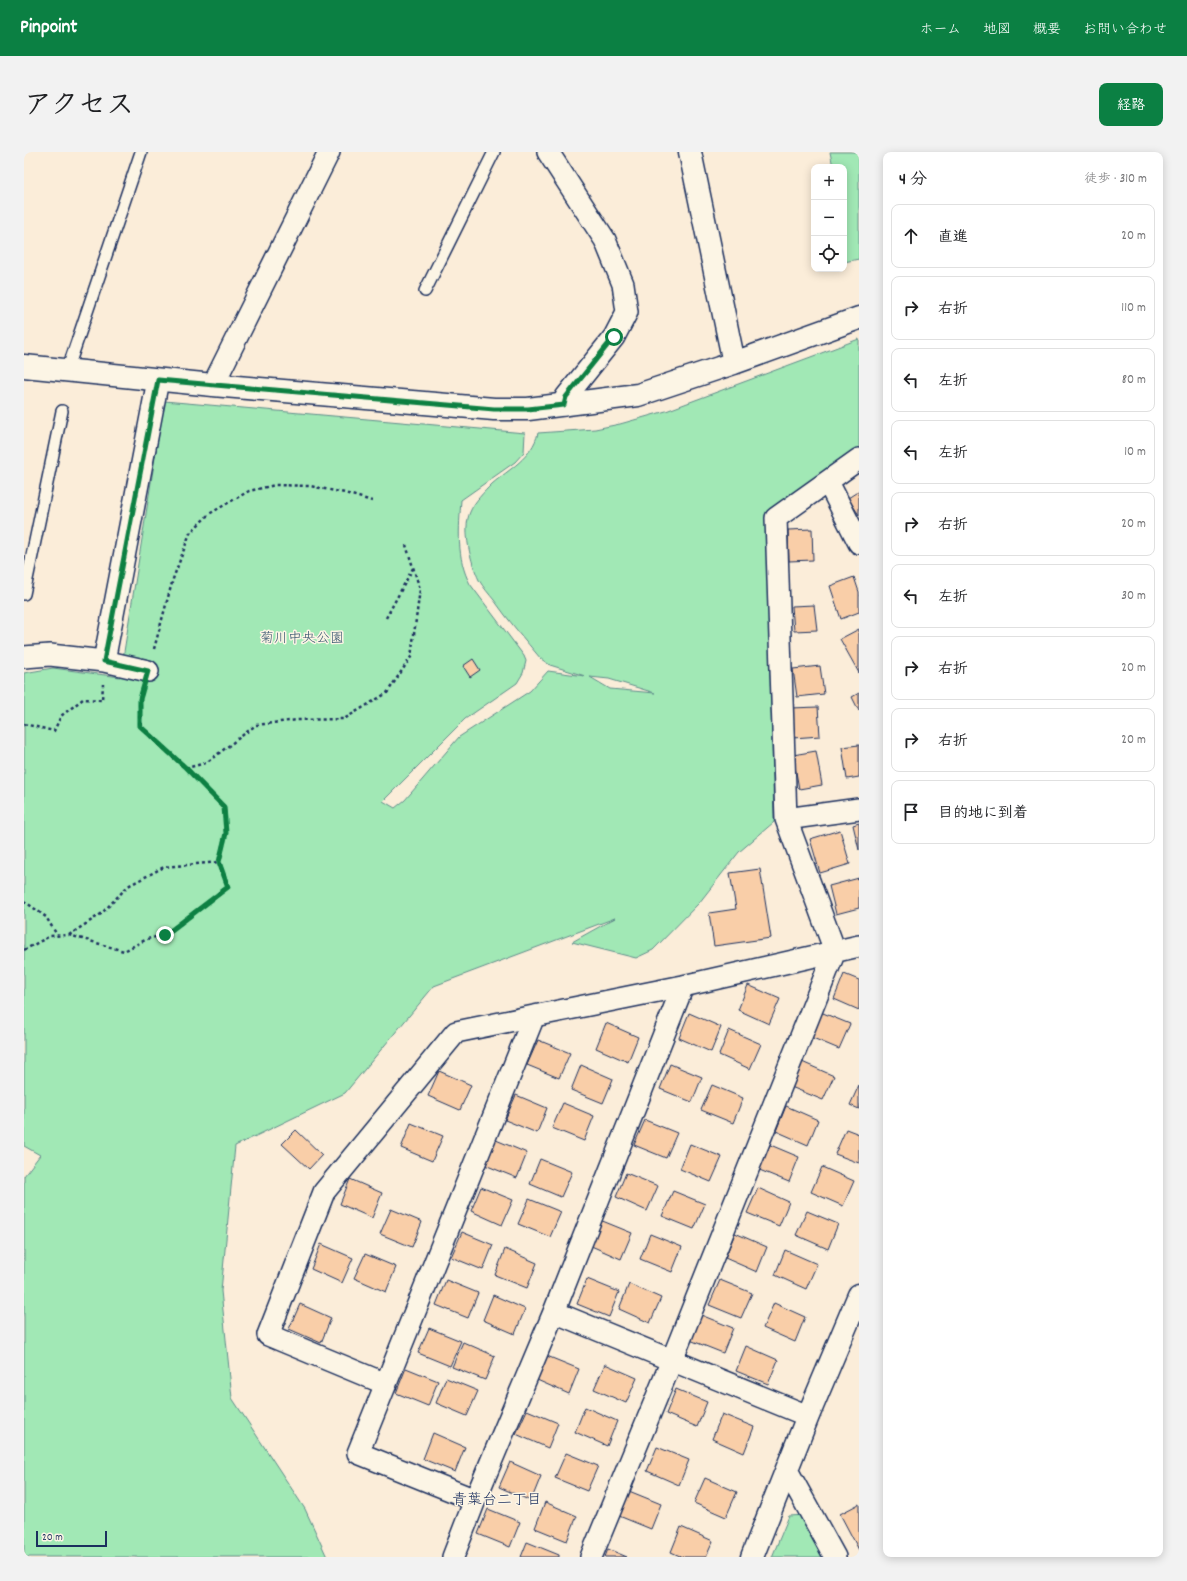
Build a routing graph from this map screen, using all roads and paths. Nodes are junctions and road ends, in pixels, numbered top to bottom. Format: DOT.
graph roads {
  1 [pos="141,152"];
  2 [pos="329,152"];
  3 [pos="494,152"];
  4 [pos="548,152"];
  5 [pos="690,152"];
  6 [pos="425,291"];
  7 [pos="859,318"];
  8 [pos="734,363"];
  9 [pos="24,366"];
  10 [pos="67,370"];
  11 [pos="158,380"];
  12 [pos="213,385"];
  13 [pos="564,405"];
  14 [pos="62,411"];
  15 [pos="859,459"];
  16 [pos="828,482"];
  17 [pos="372,502"];
  18 [pos="859,543"];
  19 [pos="406,545"];
  20 [pos="413,567"];
  21 [pos="24,594"];
  22 [pos="386,618"];
  23 [pos="24,658"];
  24 [pos="104,661"];
  25 [pos="148,671"];
  26 [pos="24,724"];
  27 [pos="186,768"];
  28 [pos="859,809"];
  29 [pos="786,819"];
  30 [pos="219,862"];
  31 [pos="24,901"];
  32 [pos="57,935"];
  33 [pos="69,935"];
  34 [pos="859,946"];
  35 [pos="24,950"];
  36 [pos="835,951"];
  37 [pos="683,986"];
  38 [pos="534,1016"];
  39 [pos="859,1295"];
  40 [pos="554,1312"];
  41 [pos="672,1360"];
  42 [pos="386,1384"];
  43 [pos="808,1416"];
  44 [pos="787,1470"];
  45 [pos="475,1500"];
  46 [pos="453,1557"];
  47 [pos="591,1557"];
  48 [pos="752,1557"];
  49 [pos="835,1557"];
  1 -- 10 [label="lane"];
  2 -- 12 [label="street"];
  3 -- 6 [label="lane"];
  4 -- 13 [label="street"];
  5 -- 8 [label="street"];
  7 -- 8 [label="street"];
  8 -- 13 [label="street"];
  9 -- 10 [label="street"];
  10 -- 11 [label="street"];
  11 -- 12 [label="street"];
  11 -- 24 [label="street"];
  12 -- 13 [label="street"];
  14 -- 21 [label="lane"];
  15 -- 16 [label="street"];
  16 -- 18 [label="street"];
  16 -- 29 [label="street"];
  17 -- 25 [label="path"];
  19 -- 20 [label="path"];
  20 -- 22 [label="path"];
  20 -- 27 [label="path"];
  23 -- 24 [label="street"];
  24 -- 25 [label="street"];
  24 -- 26 [label="path"];
  25 -- 27 [label="path"];
  27 -- 30 [label="path"];
  28 -- 29 [label="street"];
  29 -- 36 [label="street"];
  30 -- 33 [label="path"];
  30 -- 33 [label="path"];
  31 -- 32 [label="path"];
  32 -- 33 [label="path"];
  32 -- 35 [label="path"];
  34 -- 36 [label="street"];
  36 -- 37 [label="street"];
  36 -- 41 [label="street"];
  37 -- 38 [label="street"];
  37 -- 40 [label="street"];
  38 -- 42 [label="street"];
  38 -- 42 [label="street"];
  39 -- 43 [label="street"];
  40 -- 41 [label="street"];
  40 -- 45 [label="street"];
  41 -- 43 [label="street"];
  41 -- 47 [label="street"];
  42 -- 45 [label="street"];
  43 -- 44 [label="street"];
  44 -- 48 [label="street"];
  44 -- 49 [label="street"];
  45 -- 46 [label="street"];
}
